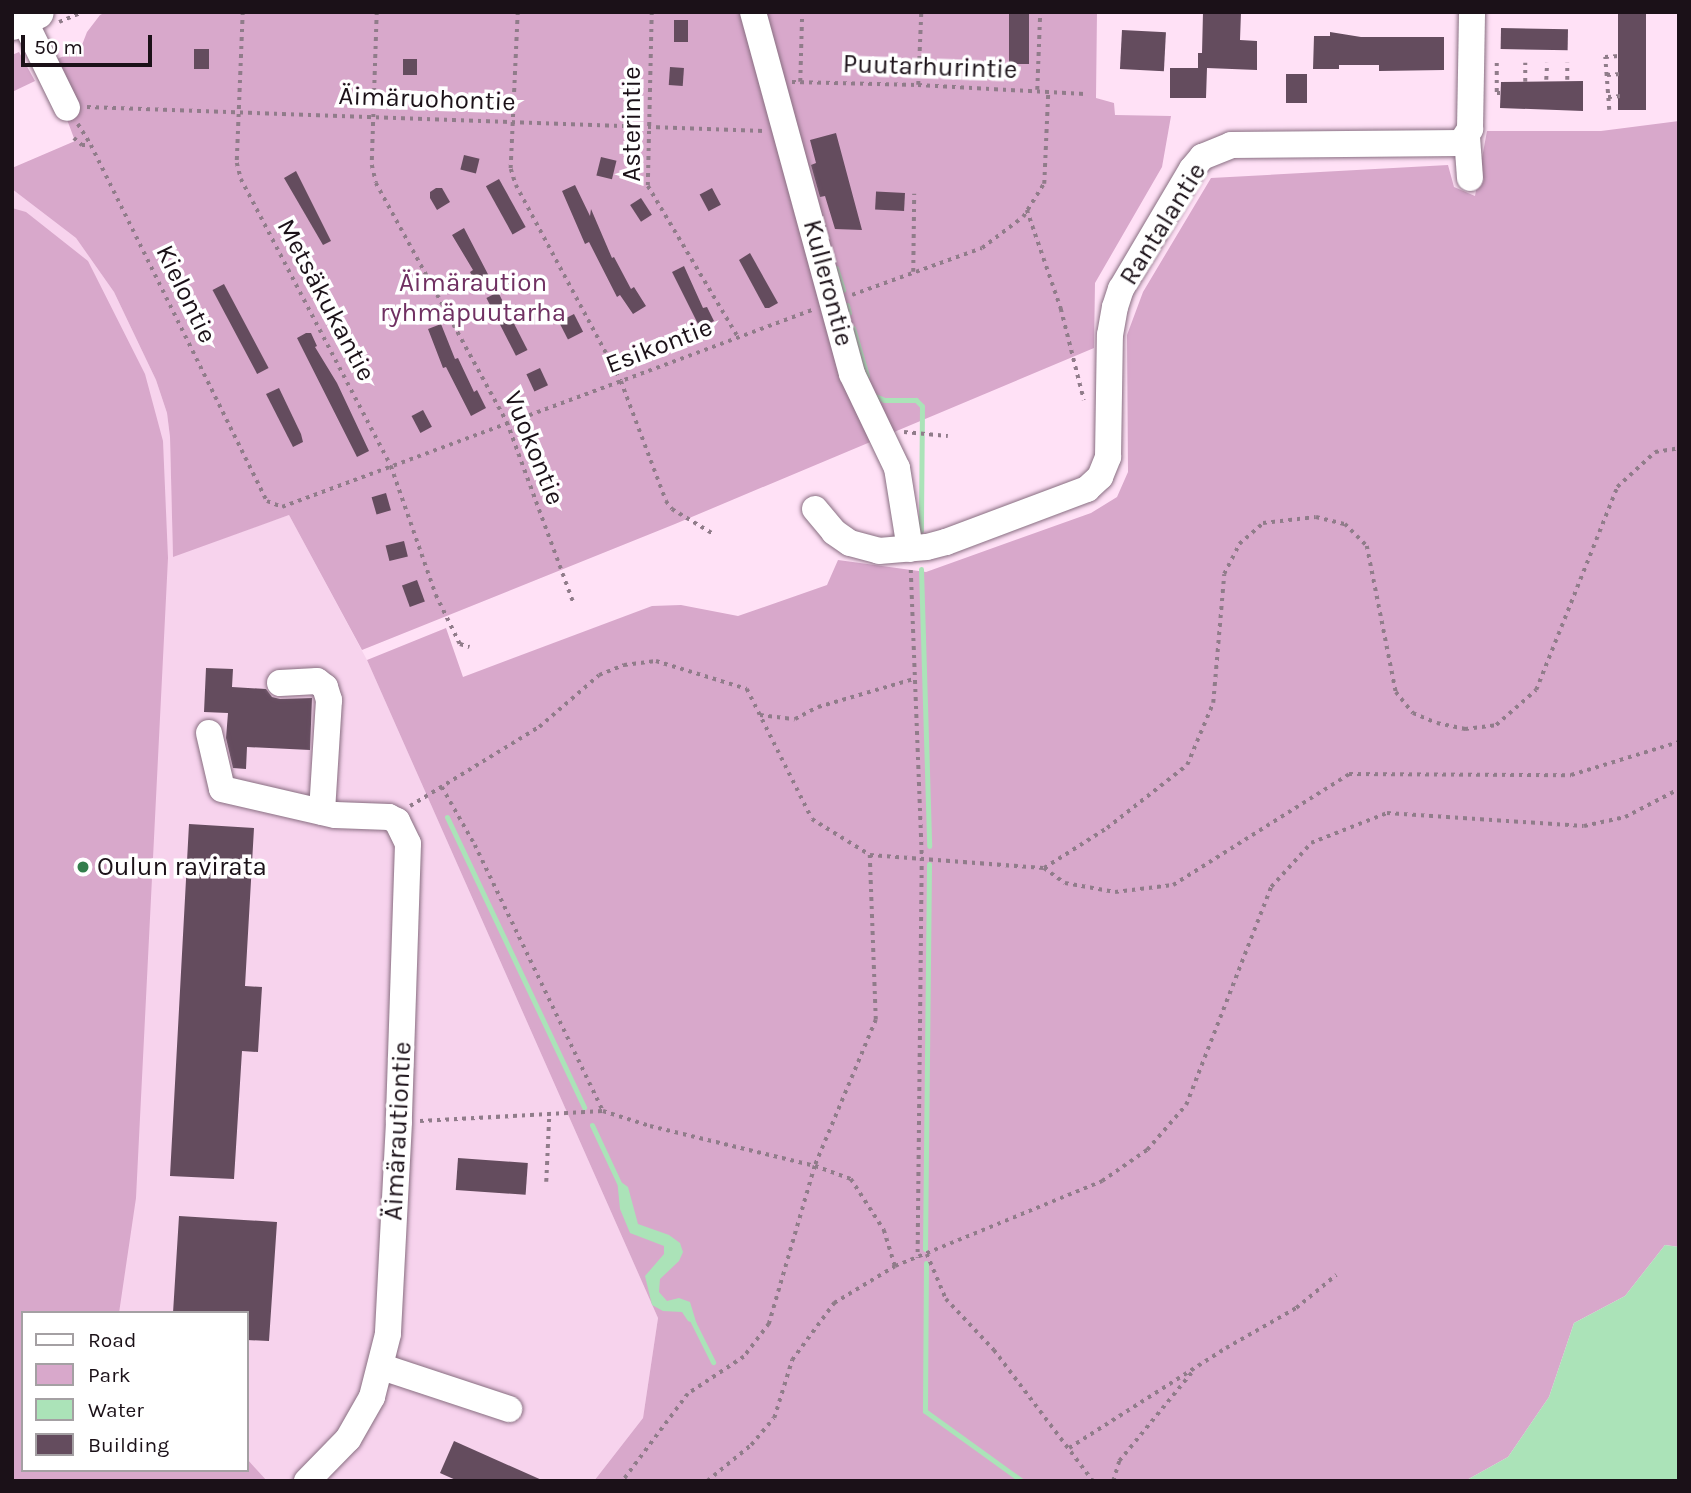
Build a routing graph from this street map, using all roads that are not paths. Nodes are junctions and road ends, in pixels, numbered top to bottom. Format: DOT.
graph roads {
  1 [pos="753,12"];
  2 [pos="1472,12"];
  3 [pos="24,18"];
  4 [pos="67,108"];
  5 [pos="1467,137"];
  6 [pos="1470,178"];
  7 [pos="815,509"];
  8 [pos="910,549"];
  9 [pos="279,683"];
  10 [pos="209,733"];
  11 [pos="329,813"];
  12 [pos="382,1367"];
  13 [pos="509,1409"];
  14 [pos="307,1481"];
  1 -- 8 [label="street, Kullerontie"];
  2 -- 5 [label="street"];
  3 -- 4 [label="street"];
  5 -- 6 [label="street"];
  5 -- 8 [label="street, Rantalantie"];
  7 -- 8 [label="street, Rantalantie"];
  9 -- 11 [label="street"];
  10 -- 11 [label="street"];
  11 -- 12 [label="street, Äimärautiontie"];
  12 -- 13 [label="street"];
  12 -- 14 [label="street, Äimärautiontie"];
}
